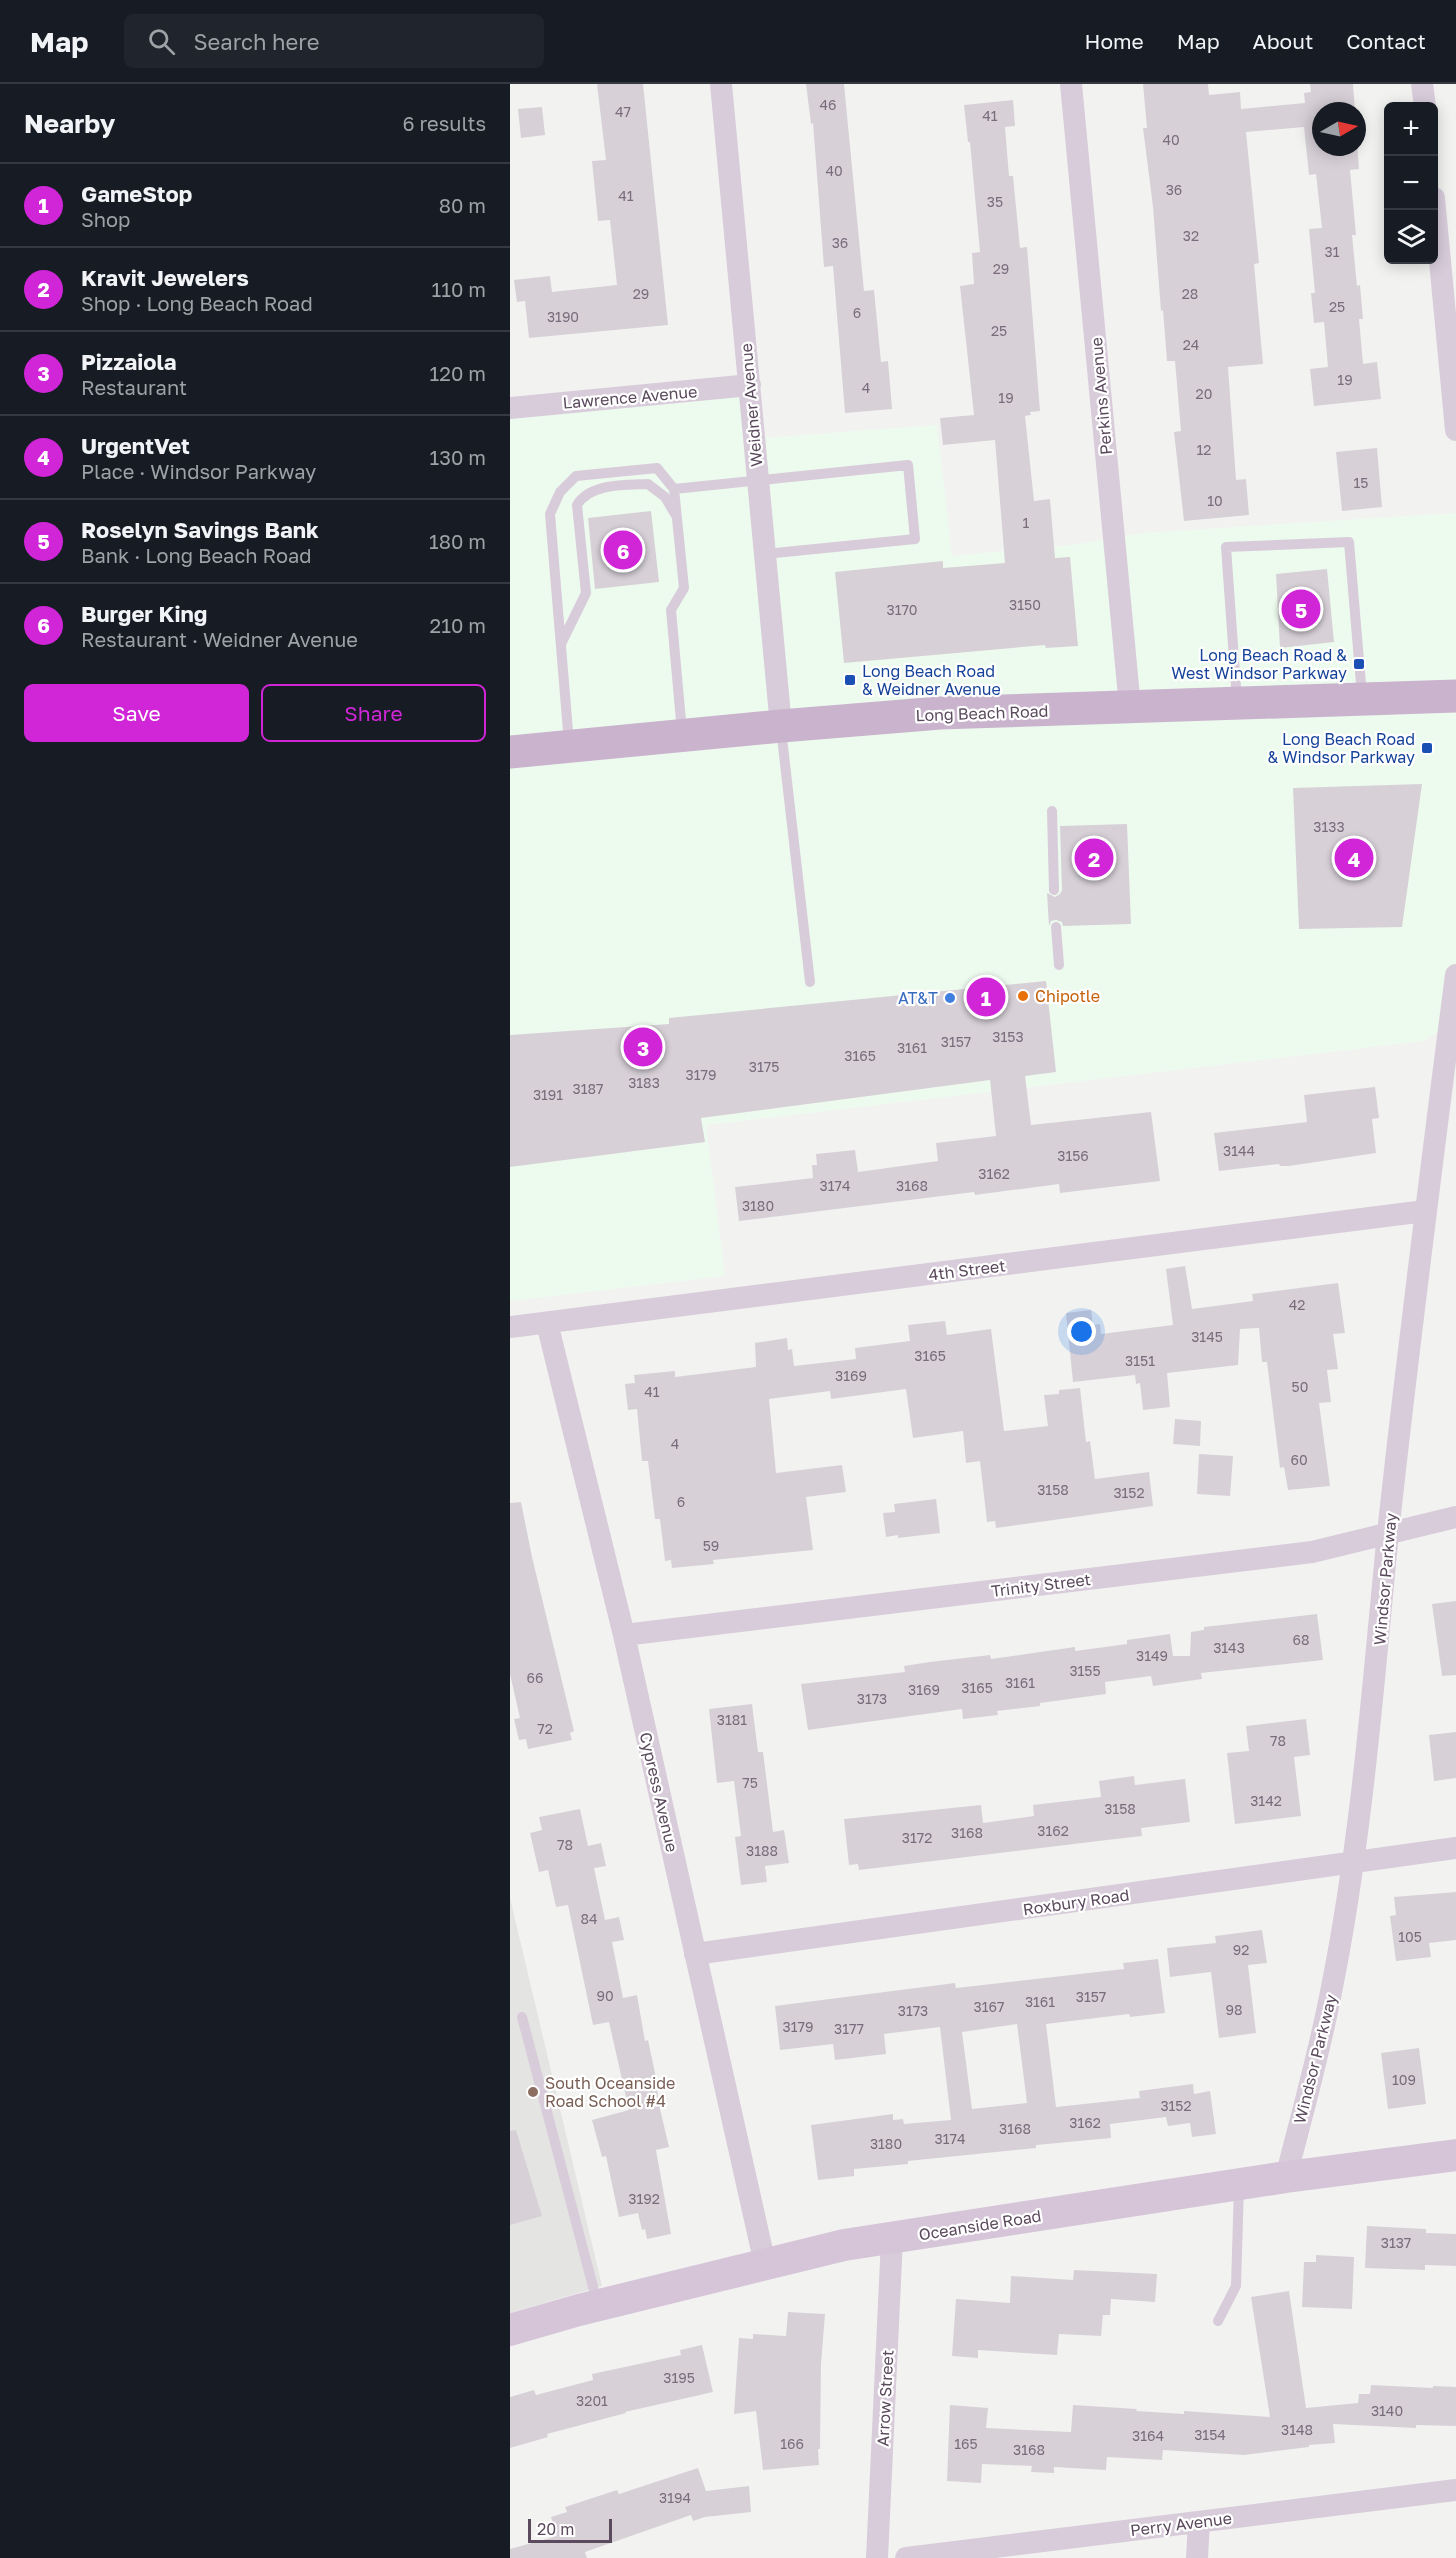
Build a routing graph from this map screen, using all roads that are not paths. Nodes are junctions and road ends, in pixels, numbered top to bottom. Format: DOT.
graph roads {
  1 [pos="721,84"];
  2 [pos="1071,84"];
  3 [pos="1422,84"];
  4 [pos="1424,102"];
  5 [pos="1435,210"];
  6 [pos="750,386"];
  7 [pos="510,408"];
  8 [pos="1456,430"];
  9 [pos="758,481"];
  10 [pos="674,489"];
  11 [pos="677,519"];
  12 [pos="765,554"];
  13 [pos="561,644"];
  14 [pos="1456,696"];
  15 [pos="1362,699"];
  16 [pos="1237,704"];
  17 [pos="1130,707"];
  18 [pos="781,726"];
  19 [pos="682,735"];
  20 [pos="569,746"];
  21 [pos="510,752"];
  22 [pos="1052,811"];
  23 [pos="1054,890"];
  24 [pos="1056,927"];
  25 [pos="1059,965"];
  26 [pos="1456,975"];
  27 [pos="810,982"];
  28 [pos="1425,1211"];
  29 [pos="547,1323"];
  30 [pos="510,1328"];
  31 [pos="1456,1517"];
  32 [pos="1388,1534"];
  33 [pos="624,1635"];
  34 [pos="1456,1848"];
  35 [pos="1352,1864"];
  36 [pos="695,1954"];
  37 [pos="522,2017"];
  38 [pos="1456,2155"];
  39 [pos="1286,2177"];
  40 [pos="1239,2186"];
  41 [pos="892,2239"];
  42 [pos="765,2264"];
  43 [pos="598,2305"];
  44 [pos="1218,2321"];
  45 [pos="510,2330"];
  46 [pos="1456,2490"];
  47 [pos="1198,2522"];
  48 [pos="877,2558"];
  49 [pos="906,2558"];
  50 [pos="1197,2558"];
  1 -- 6 [label="street, Weidner Avenue"];
  2 -- 17 [label="street, Perkins Avenue"];
  3 -- 4 [label="street"];
  5 -- 8 [label="street"];
  6 -- 7 [label="street, Lawrence Avenue"];
  6 -- 9 [label="street, Weidner Avenue"];
  9 -- 10 [label="lane"];
  9 -- 12 [label="street, Weidner Avenue"];
  9 -- 12 [label="lane"];
  10 -- 11 [label="lane"];
  10 -- 13 [label="lane"];
  11 -- 13 [label="lane"];
  11 -- 19 [label="lane"];
  12 -- 18 [label="street, Weidner Avenue"];
  13 -- 20 [label="lane"];
  14 -- 15 [label="main road, Long Beach Road"];
  15 -- 16 [label="main road, Long Beach Road"];
  15 -- 16 [label="lane"];
  16 -- 17 [label="main road, Long Beach Road"];
  17 -- 18 [label="main road, Long Beach Road"];
  18 -- 19 [label="main road, Long Beach Road"];
  18 -- 27 [label="lane"];
  19 -- 20 [label="main road, Long Beach Road"];
  20 -- 21 [label="main road, Long Beach Road"];
  22 -- 23 [label="lane"];
  24 -- 25 [label="lane"];
  26 -- 28 [label="street, Windsor Parkway"];
  28 -- 29 [label="street, 4th Street"];
  28 -- 32 [label="street, Windsor Parkway"];
  29 -- 30 [label="street, 4th Street"];
  29 -- 33 [label="street, Cypress Avenue"];
  31 -- 32 [label="street, Trinity Street"];
  32 -- 33 [label="street, Trinity Street"];
  32 -- 35 [label="street, Windsor Parkway"];
  33 -- 36 [label="street, Cypress Avenue"];
  34 -- 35 [label="street, Roxbury Road"];
  35 -- 36 [label="street, Roxbury Road"];
  35 -- 39 [label="street, Windsor Parkway"];
  36 -- 42 [label="street, Cypress Avenue"];
  37 -- 43 [label="lane"];
  38 -- 39 [label="main road, Oceanside Road"];
  39 -- 40 [label="main road, Oceanside Road"];
  40 -- 41 [label="main road, Oceanside Road"];
  40 -- 44 [label="lane"];
  41 -- 42 [label="main road, Oceanside Road"];
  41 -- 48 [label="street, Arrow Street"];
  42 -- 43 [label="main road, Oceanside Road"];
  43 -- 45 [label="main road, Oceanside Road"];
  46 -- 47 [label="street, Perry Avenue"];
  47 -- 49 [label="street, Perry Avenue"];
  47 -- 50 [label="street"];
}
